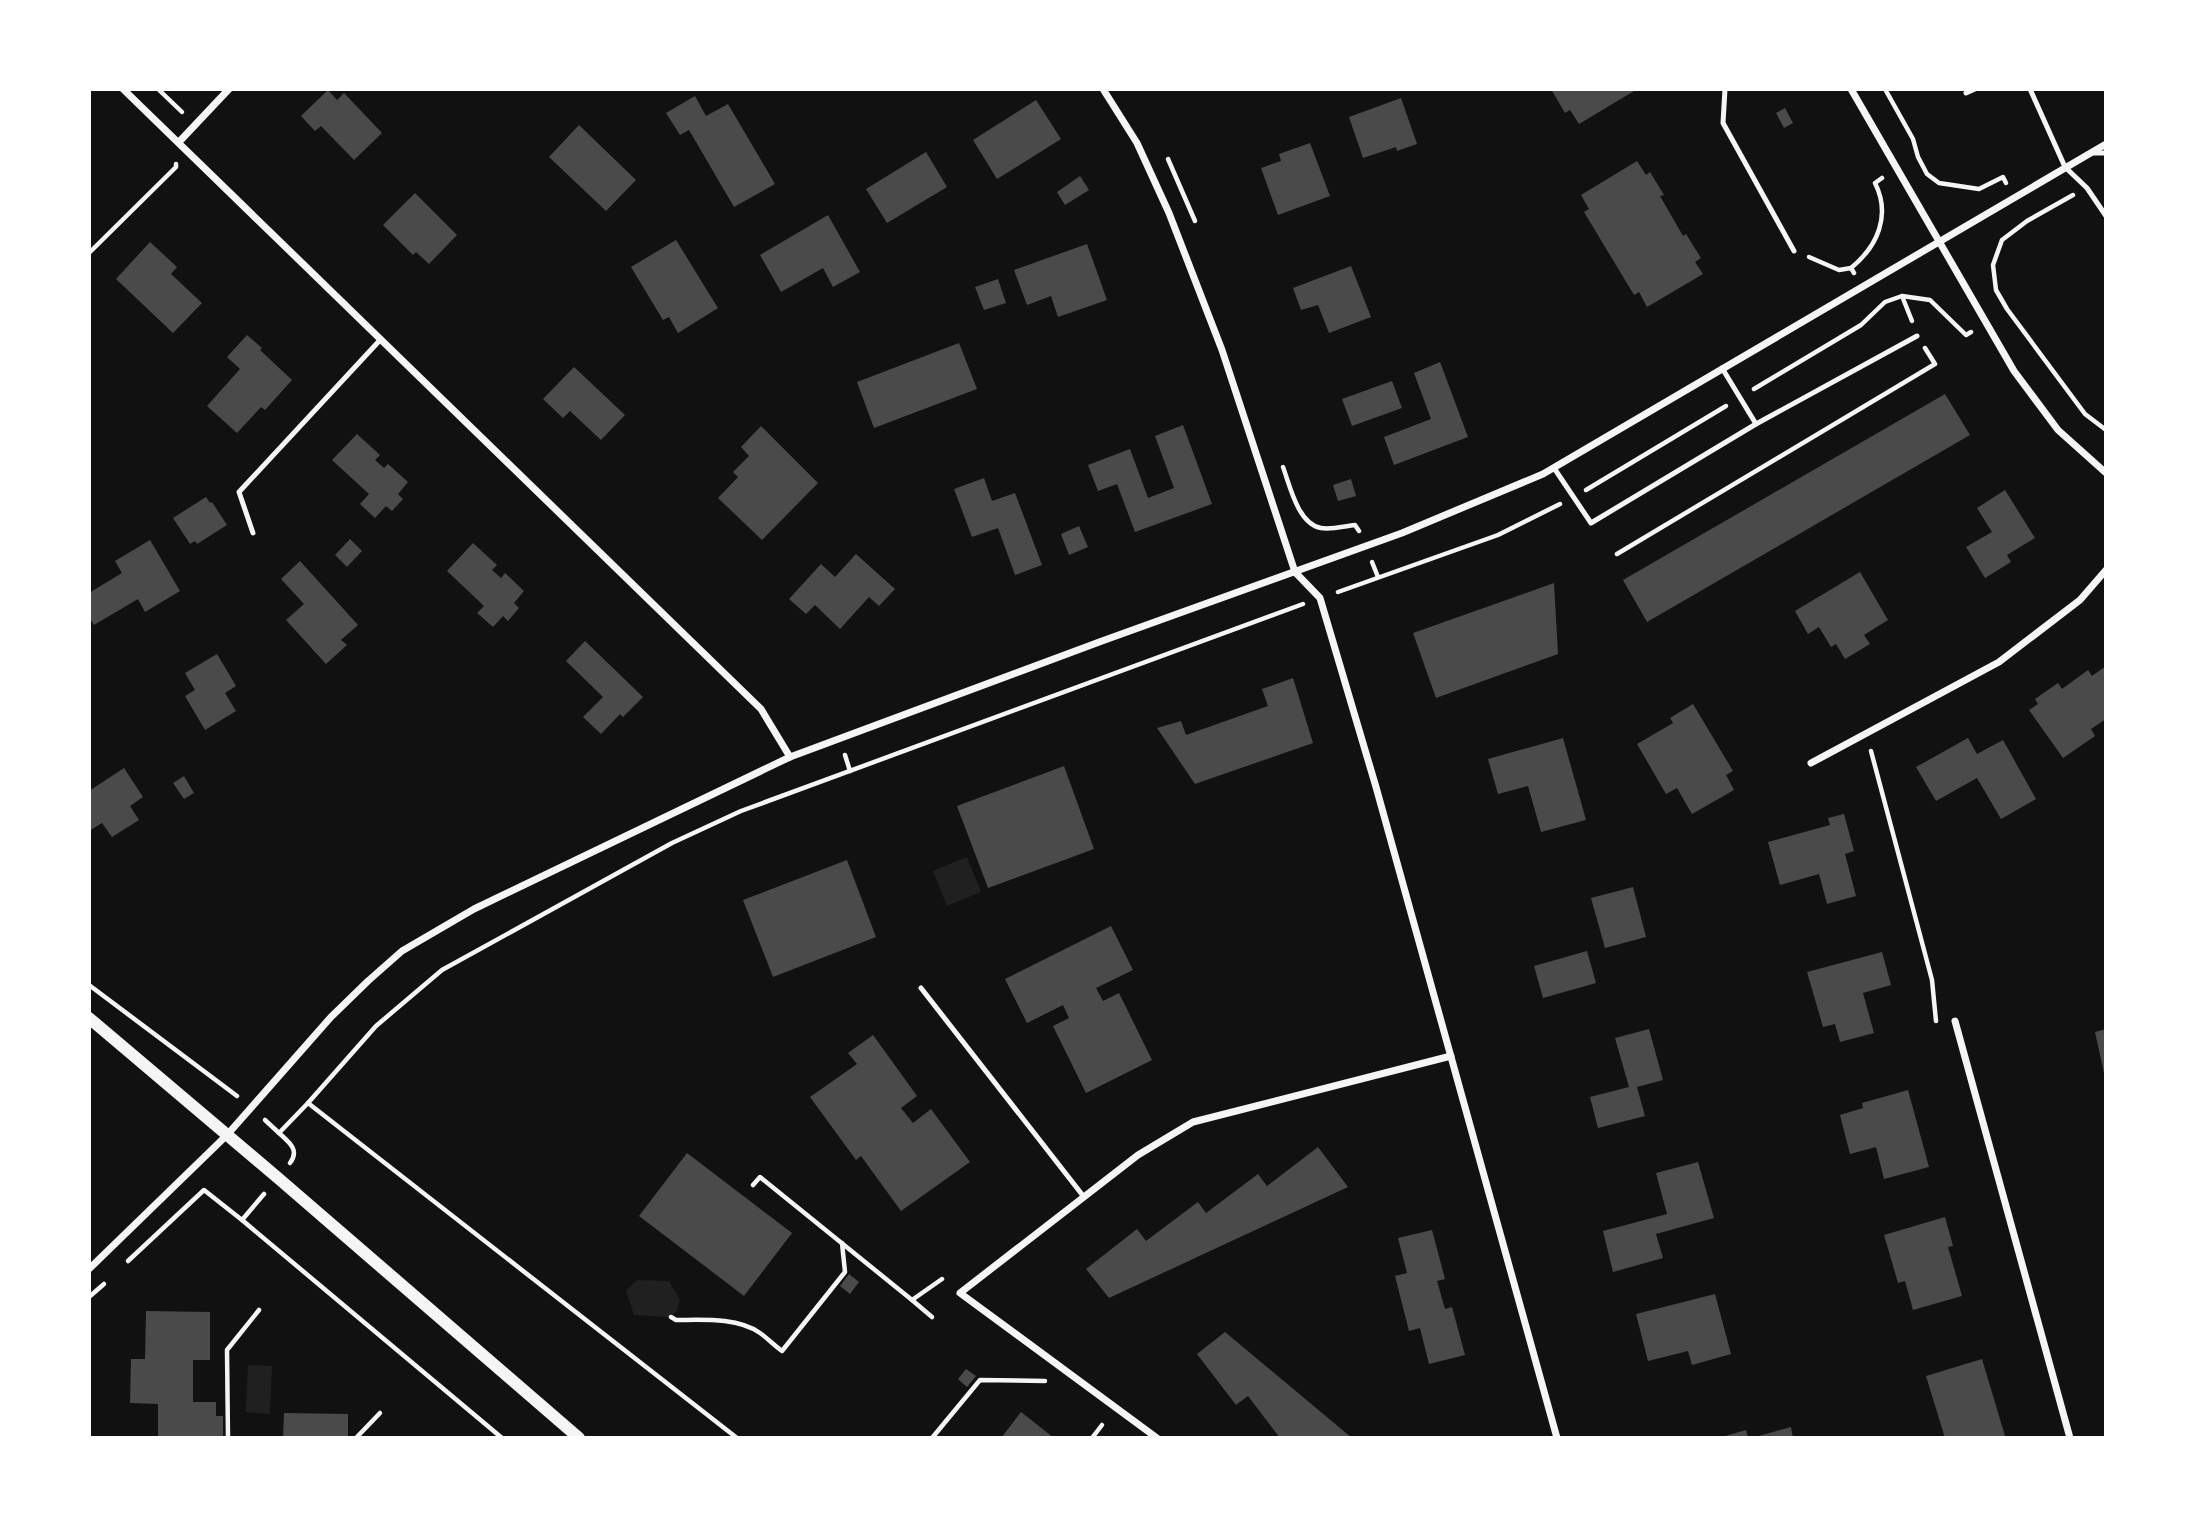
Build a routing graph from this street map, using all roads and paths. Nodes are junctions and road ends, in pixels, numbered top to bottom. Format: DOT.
graph roads {
  1 [pos="123,89"];
  2 [pos="158,89"];
  3 [pos="229,89"];
  4 [pos="1103,89"];
  5 [pos="1725,89"];
  6 [pos="1851,89"];
  7 [pos="1885,89"];
  8 [pos="1975,89"];
  9 [pos="2030,89"];
  10 [pos="1966,93"];
  11 [pos="195,125"];
  12 [pos="179,142"];
  13 [pos="2106,144"];
  14 [pos="1162,148"];
  15 [pos="2090,153"];
  16 [pos="2106,153"];
  17 [pos="1918,157"];
  18 [pos="2065,167"];
  19 [pos="1897,169"];
  20 [pos="2087,188"];
  21 [pos="2014,197"];
  22 [pos="2106,216"];
  23 [pos="2027,221"];
  24 [pos="1199,233"];
  25 [pos="1939,241"];
  26 [pos="1794,251"];
  27 [pos="89,253"];
  28 [pos="1851,268"];
  29 [pos="1862,287"];
  30 [pos="1902,296"];
  31 [pos="2007,309"];
  32 [pos="1987,322"];
  33 [pos="1917,336"];
  34 [pos="381,339"];
  35 [pos="1722,368"];
  36 [pos="1740,397"];
  37 [pos="1756,425"];
  38 [pos="2106,430"];
  39 [pos="1281,461"];
  40 [pos="1554,468"];
  41 [pos="2106,473"];
  42 [pos="1572,498"];
  43 [pos="253,533"];
  44 [pos="1366,545"];
  45 [pos="1617,554"];
  46 [pos="2106,570"];
  47 [pos="1295,572"];
  48 [pos="1378,577"];
  49 [pos="1320,598"];
  50 [pos="1867,734"];
  51 [pos="790,757"];
  52 [pos="1811,763"];
  53 [pos="89,985"];
  54 [pos="921,988"];
  55 [pos="89,1018"];
  56 [pos="1955,1021"];
  57 [pos="1451,1056"];
  58 [pos="309,1103"];
  59 [pos="252,1108"];
  60 [pos="279,1133"];
  61 [pos="227,1135"];
  62 [pos="287,1166"];
  63 [pos="753,1185"];
  64 [pos="267,1190"];
  65 [pos="1084,1197"];
  66 [pos="242,1220"];
  67 [pos="842,1243"];
  68 [pos="126,1262"];
  69 [pos="89,1269"];
  70 [pos="942,1279"];
  71 [pos="108,1280"];
  72 [pos="89,1297"];
  73 [pos="912,1300"];
  74 [pos="260,1310"];
  75 [pos="671,1317"];
  76 [pos="932,1317"];
  77 [pos="1045,1381"];
  78 [pos="380,1413"];
  79 [pos="1102,1425"];
  80 [pos="228,1438"];
  81 [pos="356,1438"];
  82 [pos="502,1438"];
  83 [pos="579,1438"];
  84 [pos="737,1438"];
  85 [pos="932,1438"];
  86 [pos="1092,1438"];
  87 [pos="1157,1438"];
  88 [pos="1556,1438"];
  89 [pos="2070,1438"];
  1 -- 12 [label="street"];
  2 -- 11 [label="path"];
  3 -- 11 [label="street"];
  4 -- 47 [label="street"];
  5 -- 26 [label="lane"];
  6 -- 19 [label="street"];
  7 -- 17 [label="path"];
  8 -- 10 [label="lane"];
  9 -- 18 [label="lane"];
  11 -- 12 [label="street"];
  12 -- 27 [label="path"];
  12 -- 34 [label="street"];
  13 -- 15 [label="street"];
  14 -- 24 [label="path"];
  15 -- 16 [label="lane"];
  15 -- 18 [label="street"];
  17 -- 19 [label="path"];
  17 -- 21 [label="path"];
  18 -- 20 [label="lane"];
  18 -- 21 [label="street"];
  19 -- 25 [label="street"];
  19 -- 28 [label="path"];
  20 -- 22 [label="lane"];
  20 -- 23 [label="path"];
  21 -- 23 [label="path"];
  21 -- 25 [label="street"];
  23 -- 31 [label="path"];
  25 -- 29 [label="street"];
  25 -- 32 [label="street"];
  26 -- 28 [label="path"];
  28 -- 29 [label="path"];
  29 -- 35 [label="street"];
  30 -- 32 [label="path"];
  30 -- 33 [label="path"];
  30 -- 36 [label="path"];
  31 -- 32 [label="path"];
  31 -- 38 [label="path"];
  32 -- 41 [label="street"];
  33 -- 37 [label="lane"];
  33 -- 45 [label="path"];
  34 -- 43 [label="lane"];
  34 -- 51 [label="street"];
  35 -- 36 [label="lane"];
  35 -- 40 [label="street"];
  36 -- 37 [label="lane"];
  36 -- 42 [label="path"];
  37 -- 42 [label="lane"];
  39 -- 44 [label="path"];
  40 -- 42 [label="lane"];
  40 -- 44 [label="street"];
  42 -- 48 [label="path"];
  44 -- 47 [label="street"];
  44 -- 48 [label="path"];
  46 -- 50 [label="street"];
  47 -- 49 [label="street"];
  47 -- 51 [label="street"];
  48 -- 49 [label="path"];
  49 -- 57 [label="street"];
  49 -- 58 [label="path"];
  50 -- 52 [label="street"];
  50 -- 56 [label="path"];
  51 -- 59 [label="street"];
  53 -- 59 [label="path"];
  54 -- 65 [label="lane"];
  55 -- 61 [label="street"];
  56 -- 89 [label="street"];
  57 -- 65 [label="street"];
  57 -- 88 [label="street"];
  58 -- 60 [label="path"];
  58 -- 84 [label="path"];
  59 -- 60 [label="path"];
  59 -- 61 [label="street"];
  60 -- 62 [label="path"];
  61 -- 69 [label="street"];
  61 -- 83 [label="street"];
  63 -- 67 [label="path"];
  64 -- 66 [label="path"];
  65 -- 87 [label="street"];
  66 -- 68 [label="path"];
  66 -- 82 [label="path"];
  67 -- 73 [label="path"];
  67 -- 75 [label="path"];
  70 -- 73 [label="path"];
  71 -- 72 [label="path"];
  73 -- 76 [label="path"];
  74 -- 80 [label="path"];
  77 -- 85 [label="path"];
  78 -- 81 [label="path"];
  79 -- 86 [label="path"];
}
